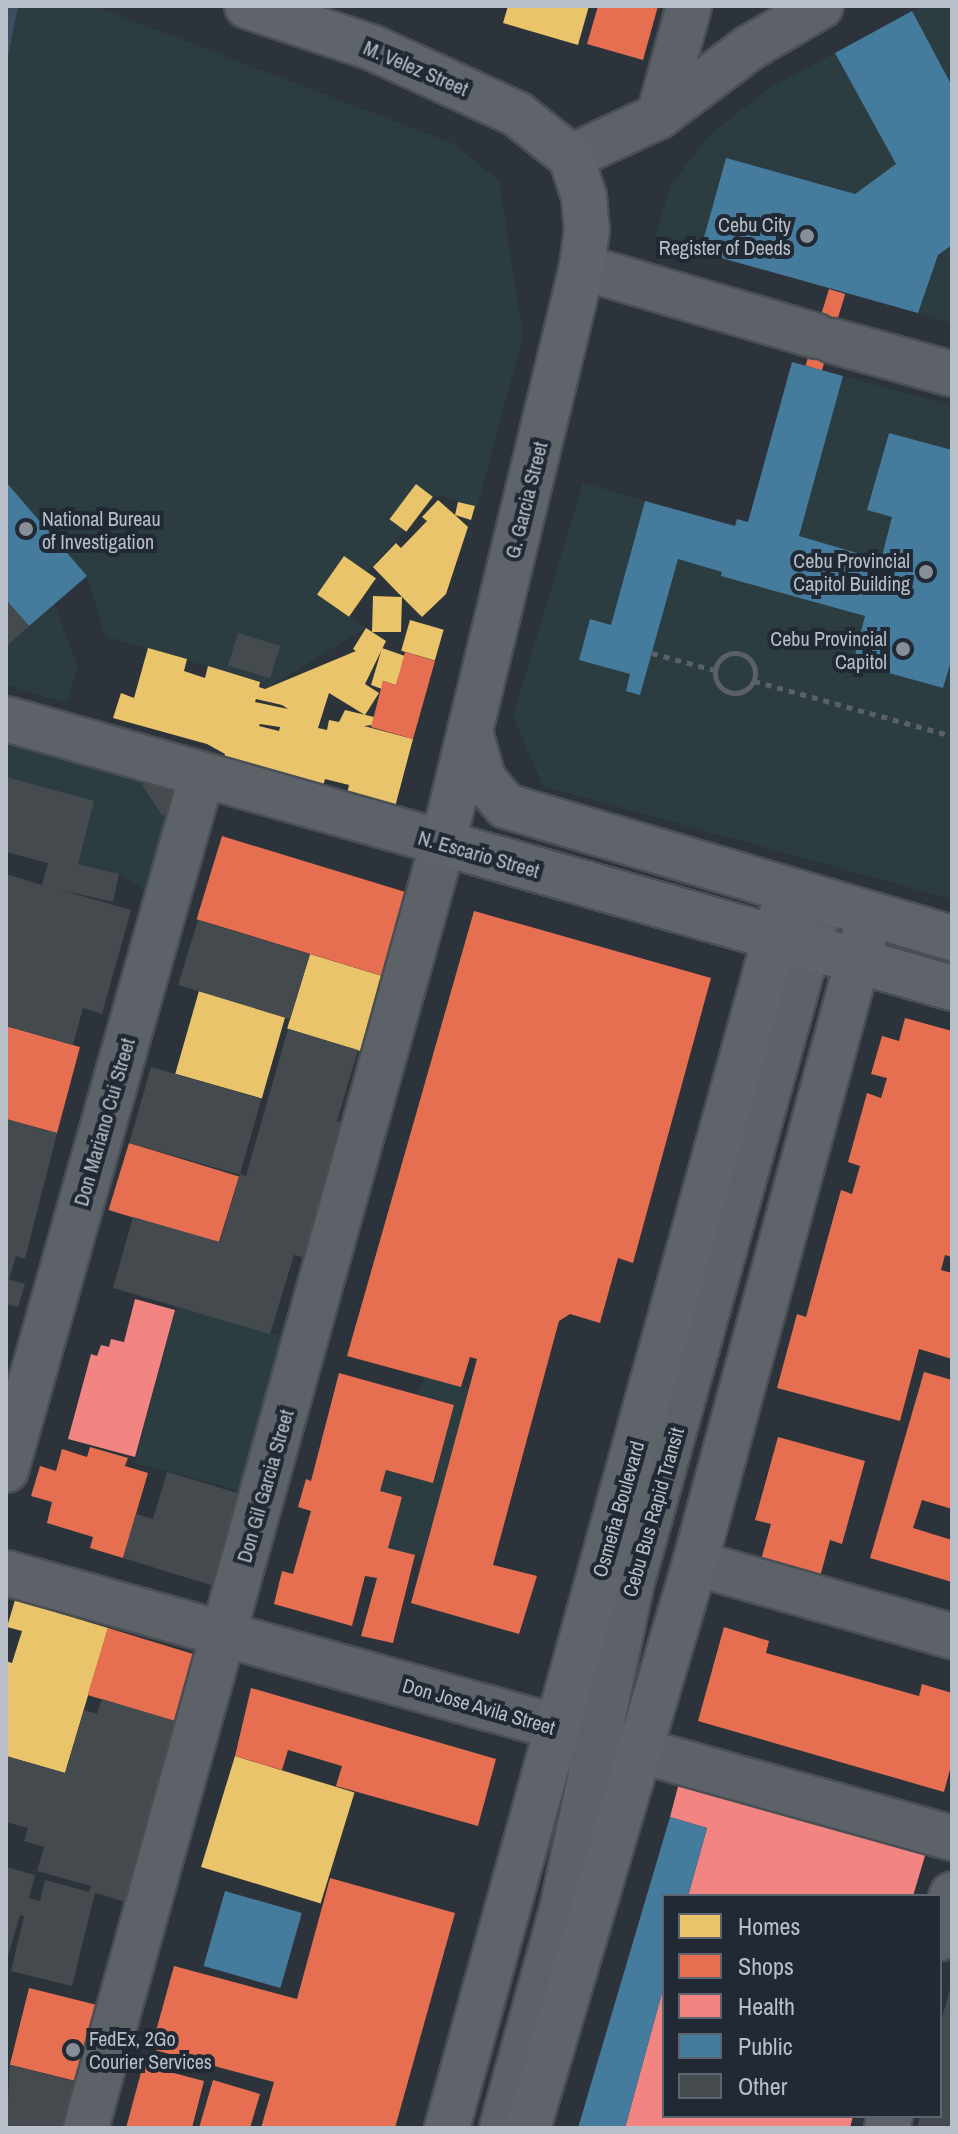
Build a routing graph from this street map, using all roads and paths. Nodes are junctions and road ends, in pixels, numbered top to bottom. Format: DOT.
graph roads {
  1 [pos="247,6"];
  2 [pos="689,6"];
  3 [pos="821,6"];
  4 [pos="317,17"];
  5 [pos="659,116"];
  6 [pos="571,157"];
  7 [pos="582,267"];
  8 [pos="952,374"];
  9 [pos="652,653"];
  10 [pos="714,670"];
  11 [pos="754,681"];
  12 [pos="6,719"];
  13 [pos="470,731"];
  14 [pos="952,736"];
  15 [pos="202,775"];
  16 [pos="443,843"];
  17 [pos="805,896"];
  18 [pos="870,915"];
  19 [pos="952,938"];
  20 [pos="790,945"];
  21 [pos="858,961"];
  22 [pos="952,988"];
  23 [pos="6,1470"];
  24 [pos="695,1563"];
  25 [pos="6,1573"];
  26 [pos="223,1634"];
  27 [pos="952,1636"];
  28 [pos="598,1739"];
  29 [pos="952,1838"];
  30 [pos="952,1895"];
  31 [pos="942,1931"];
  32 [pos="86,2128"];
  33 [pos="447,2128"];
  34 [pos="502,2128"];
  35 [pos="528,2128"];
  1 -- 4 [label="main road, M. Velez Street"];
  2 -- 5 [label="street"];
  3 -- 5 [label="street"];
  4 -- 6 [label="main road, M. Velez Street"];
  5 -- 6 [label="street"];
  6 -- 7 [label="main road, G. Garcia Street"];
  7 -- 8 [label="street"];
  7 -- 13 [label="main road, G. Garcia Street"];
  9 -- 10 [label="path"];
  10 -- 11 [label="path"];
  10 -- 11 [label="path"];
  11 -- 14 [label="path"];
  12 -- 15 [label="street, N. Escario Street"];
  13 -- 16 [label="main road, G. Garcia Street"];
  13 -- 17 [label="main road"];
  15 -- 16 [label="street, N. Escario Street"];
  15 -- 23 [label="street, Don Mariano Cui Street"];
  16 -- 20 [label="main road, N. Escario Street"];
  16 -- 26 [label="street, Don Gil Garcia Street"];
  17 -- 18 [label="main road"];
  17 -- 20 [label="main road, Osmeña Boulevard"];
  18 -- 19 [label="main road"];
  18 -- 21 [label="main road, Osmeña Boulevard"];
  20 -- 21 [label="main road, N. Escario Street"];
  20 -- 28 [label="main road, Osmeña Boulevard"];
  21 -- 22 [label="main road, N. Escario Street"];
  21 -- 24 [label="main road, Osmeña Boulevard"];
  24 -- 27 [label="street"];
  24 -- 28 [label="main road, Osmeña Boulevard"];
  25 -- 26 [label="street, Don Jose Avila Street"];
  26 -- 28 [label="street, Don Jose Avila Street"];
  26 -- 32 [label="street, Don Gil Garcia Street"];
  28 -- 29 [label="street, Don Jose Avila Street"];
  28 -- 33 [label="main road, Osmeña Boulevard"];
  28 -- 34 [label="street"];
  28 -- 35 [label="main road, Osmeña Boulevard"];
  30 -- 31 [label="street"];
}
